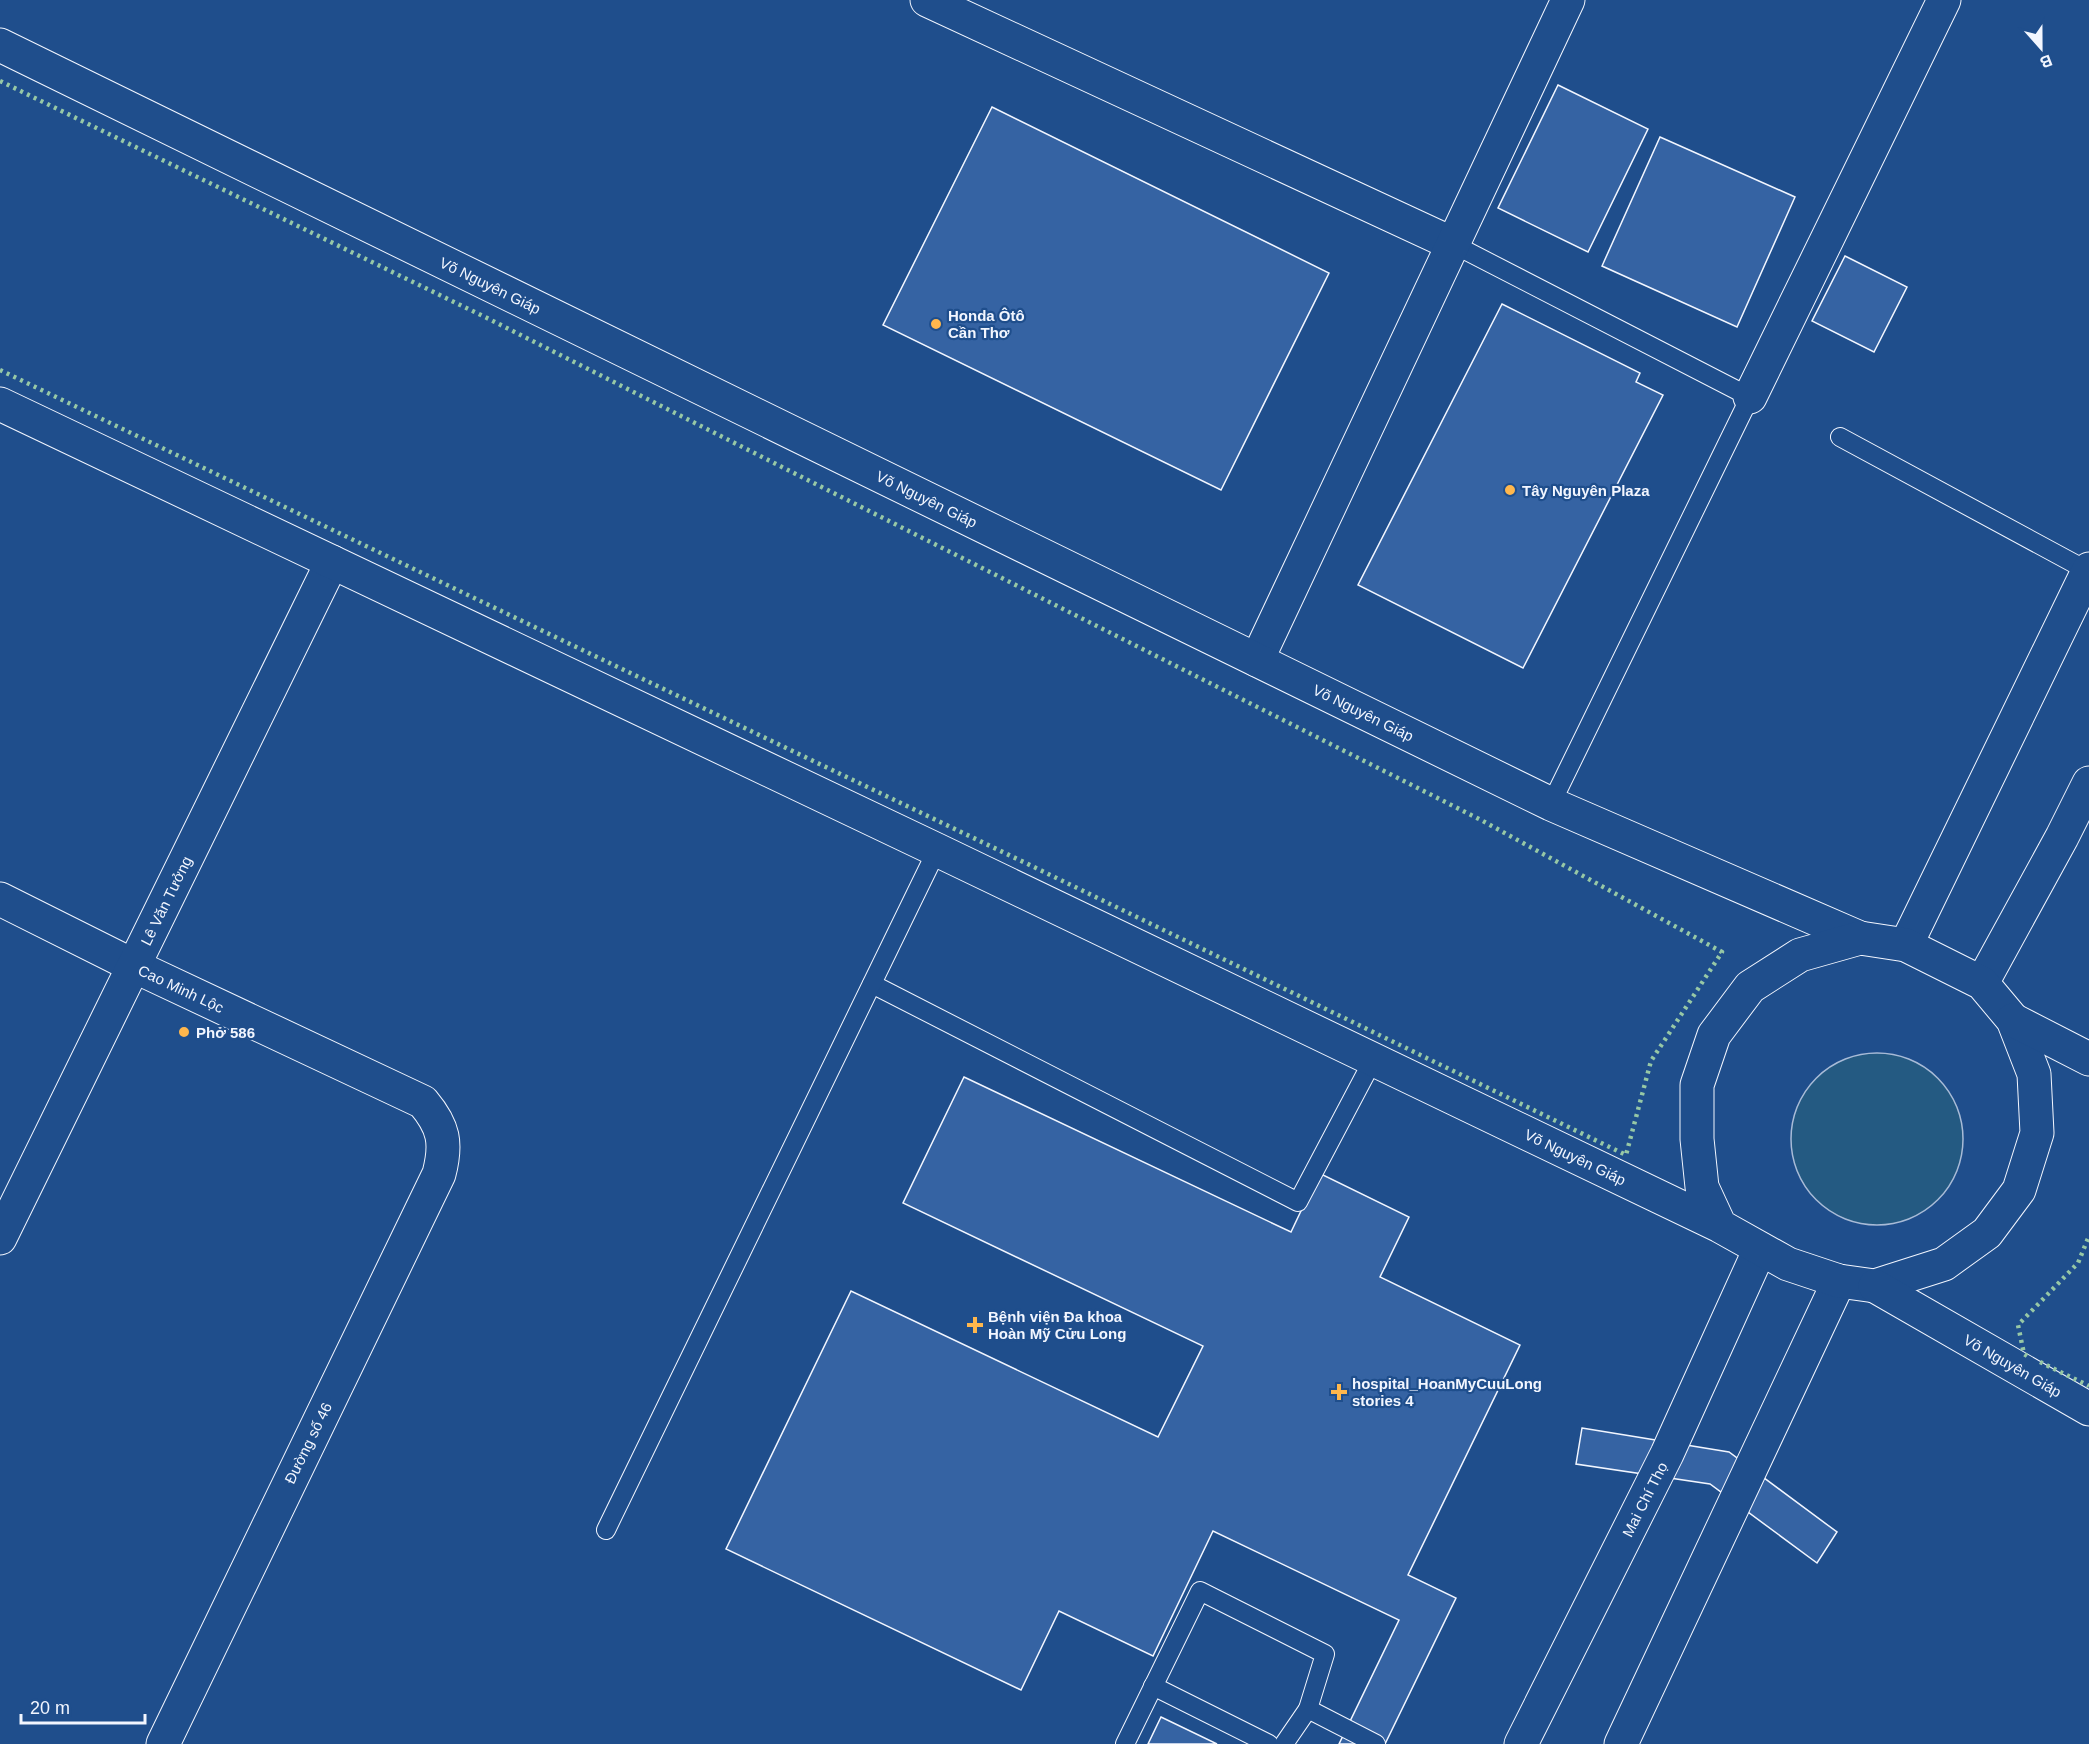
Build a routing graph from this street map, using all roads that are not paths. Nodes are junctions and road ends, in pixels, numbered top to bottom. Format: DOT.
graph roads {
  1 [pos="927,0"];
  2 [pos="1568,0"];
  3 [pos="1944,0"];
  4 [pos="0,45"];
  5 [pos="1453,244"];
  6 [pos="1750,397"];
  7 [pos="0,404"];
  8 [pos="1840,437"];
  9 [pos="332,562"];
  10 [pos="2089,570"];
  11 [pos="1257,660"];
  12 [pos="2089,783"];
  13 [pos="1551,804"];
  14 [pos="937,850"];
  15 [pos="0,900"];
  16 [pos="1860,938"];
  17 [pos="1906,945"];
  18 [pos="134,966"];
  19 [pos="1982,983"];
  20 [pos="872,984"];
  21 [pos="2013,1020"];
  22 [pos="2089,1059"];
  23 [pos="1373,1060"];
  24 [pos="443,1139"];
  25 [pos="1720,1226"];
  26 [pos="0,1238"];
  27 [pos="1760,1249"];
  28 [pos="1839,1281"];
  29 [pos="1875,1286"];
  30 [pos="2089,1409"];
  31 [pos="606,1530"];
  32 [pos="1153,1686"];
  33 [pos="1308,1709"];
  34 [pos="163,1744"];
  35 [pos="1125,1744"];
  36 [pos="1269,1744"];
  37 [pos="1284,1744"];
  38 [pos="1376,1744"];
  39 [pos="1521,1744"];
  40 [pos="1621,1744"];
  1 -- 5 [label="main road"];
  2 -- 5 [label="main road"];
  3 -- 6 [label="main road"];
  4 -- 11 [label="main road, Võ Nguyên Giáp"];
  5 -- 6 [label="lane"];
  5 -- 11 [label="main road"];
  6 -- 13 [label="lane"];
  7 -- 9 [label="main road, Võ Nguyên Giáp"];
  8 -- 10 [label="lane"];
  9 -- 14 [label="main road, Võ Nguyên Giáp"];
  9 -- 18 [label="main road, Lê Văn Tưởng"];
  10 -- 17 [label="main road"];
  11 -- 13 [label="main road, Võ Nguyên Giáp"];
  12 -- 19 [label="main road"];
  13 -- 16 [label="main road, Võ Nguyên Giáp"];
  14 -- 20 [label="lane"];
  14 -- 23 [label="main road, Võ Nguyên Giáp"];
  15 -- 18 [label="main road, Cao Minh Lộc"];
  16 -- 17 [label="main road"];
  16 -- 25 [label="main road"];
  17 -- 19 [label="main road"];
  18 -- 24 [label="main road, Cao Minh Lộc"];
  18 -- 26 [label="main road, Lê Văn Tưởng"];
  19 -- 21 [label="main road"];
  20 -- 23 [label="lane"];
  20 -- 31 [label="lane"];
  21 -- 22 [label="main road"];
  21 -- 29 [label="main road"];
  23 -- 25 [label="main road, Võ Nguyên Giáp"];
  24 -- 34 [label="main road, Đường số 46"];
  25 -- 27 [label="main road, Võ Nguyên Giáp"];
  27 -- 28 [label="main road, Võ Nguyên Giáp"];
  27 -- 39 [label="main road, Mai Chí Thọ"];
  28 -- 29 [label="main road, Võ Nguyên Giáp"];
  28 -- 40 [label="main road"];
  29 -- 30 [label="main road, Võ Nguyên Giáp"];
  32 -- 33 [label="lane"];
  32 -- 35 [label="lane"];
  32 -- 36 [label="lane"];
  33 -- 37 [label="lane"];
  33 -- 38 [label="lane"];
}
